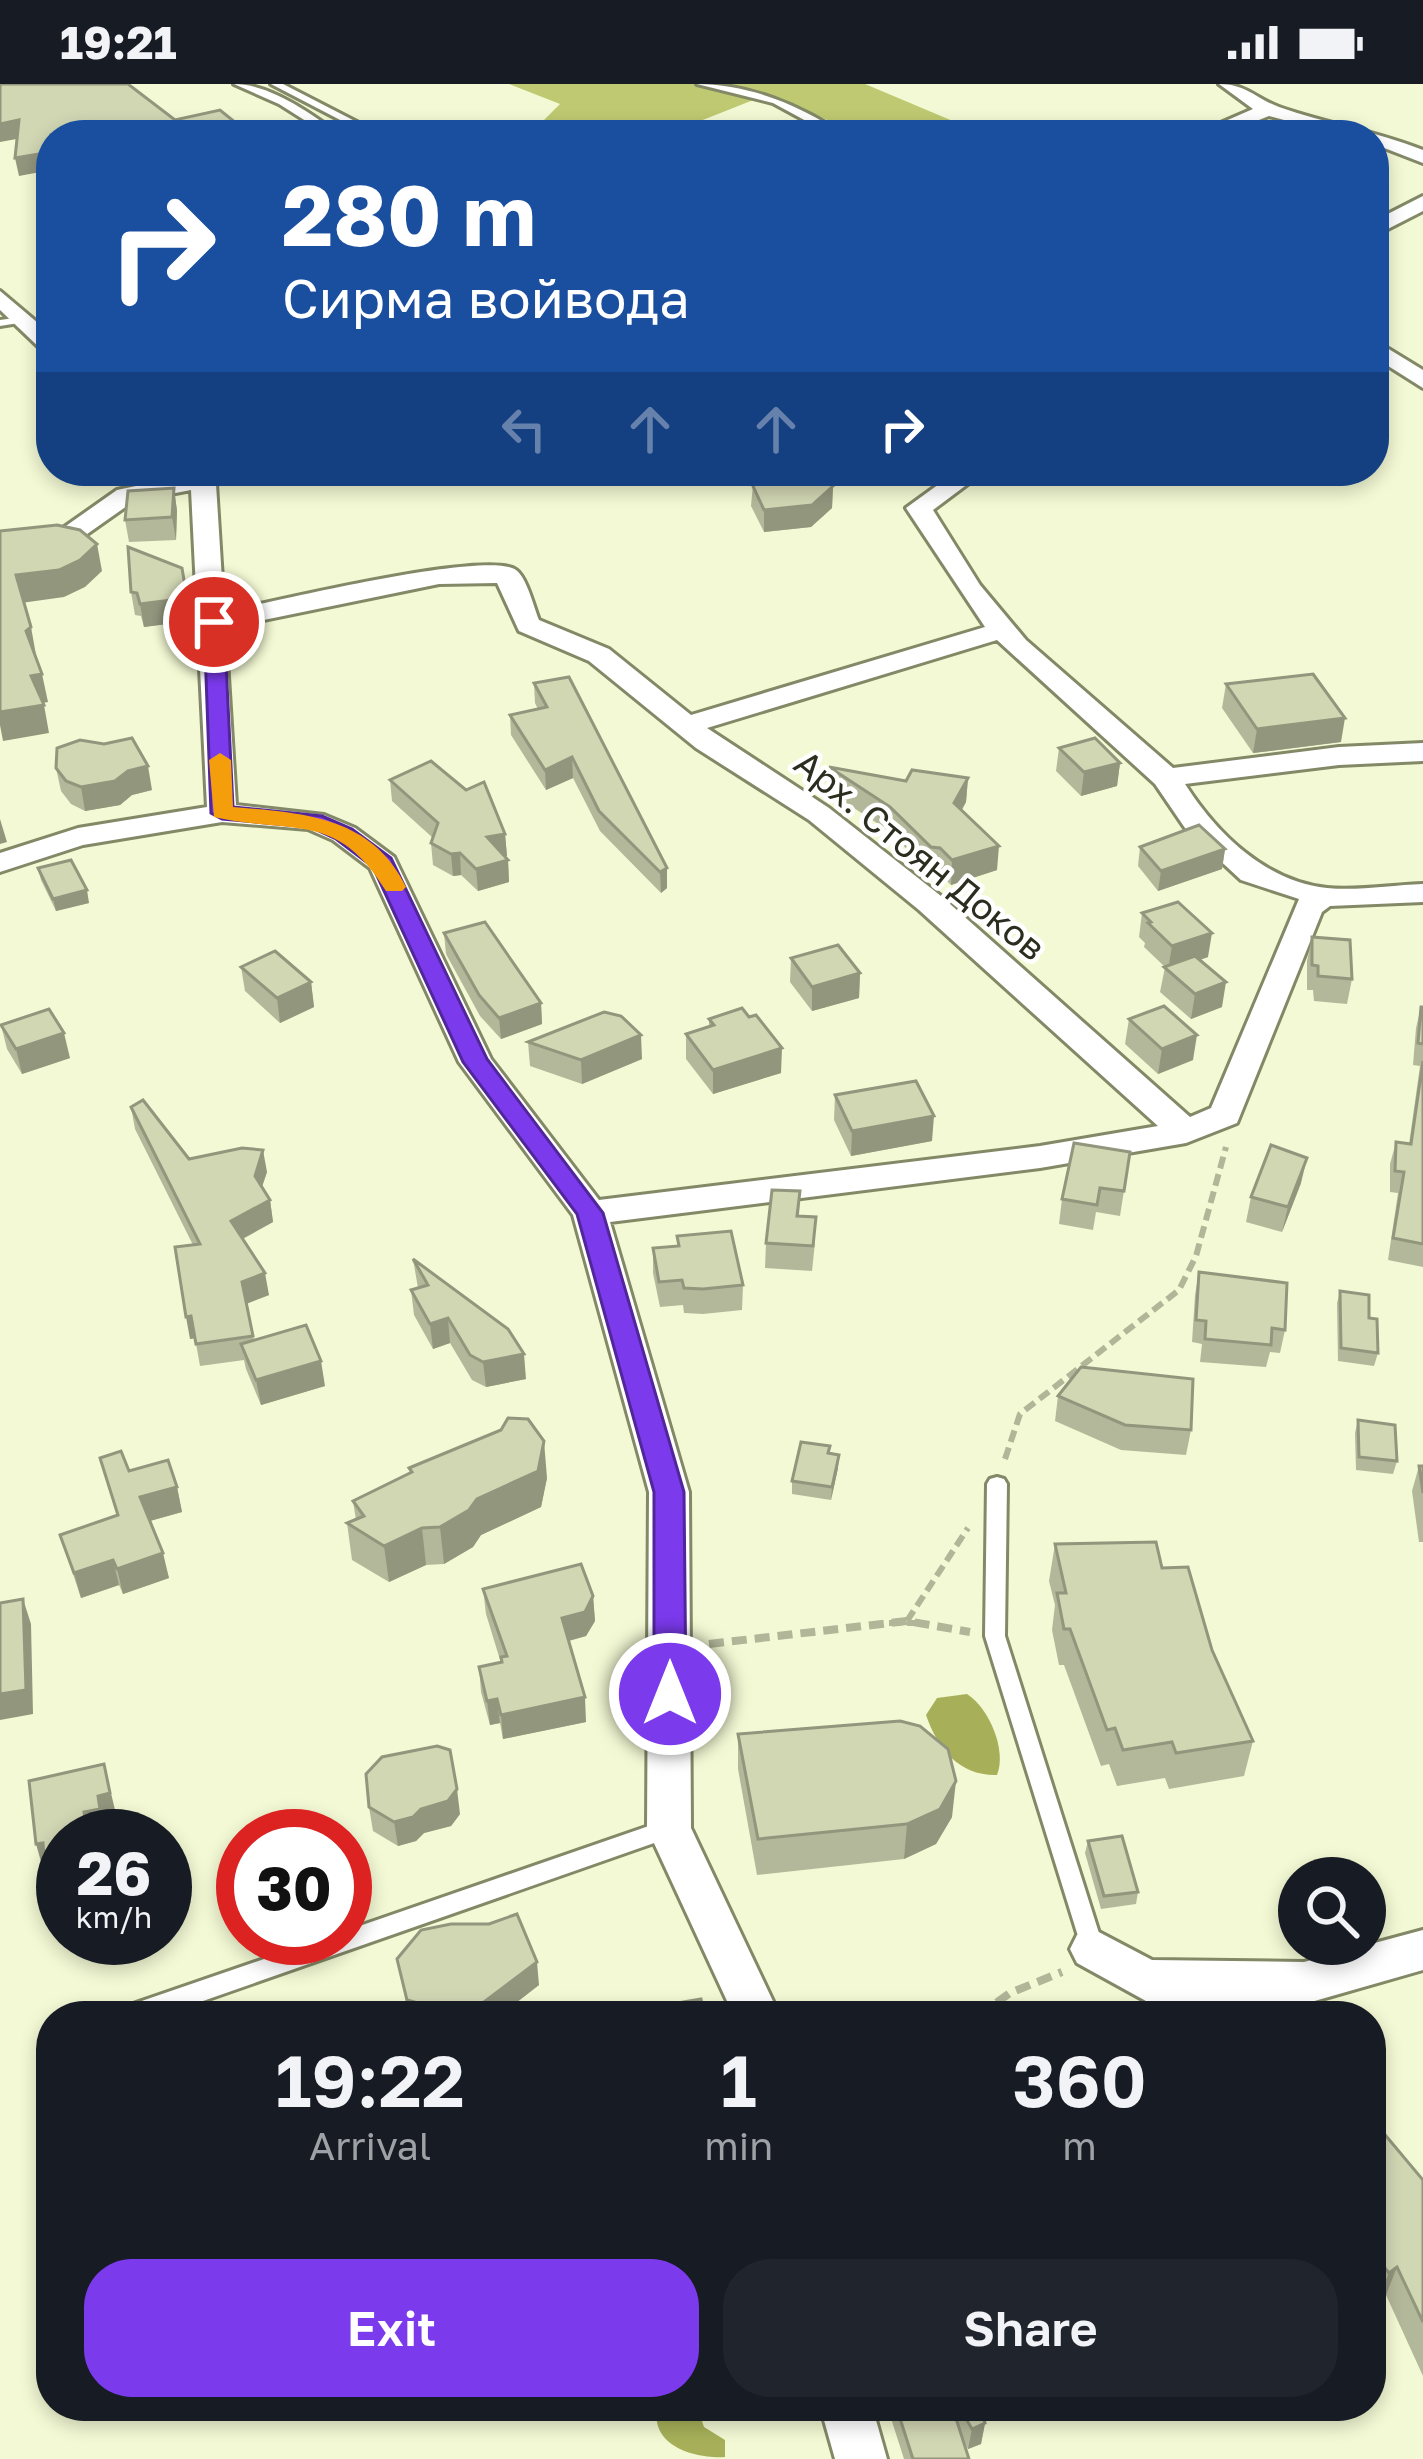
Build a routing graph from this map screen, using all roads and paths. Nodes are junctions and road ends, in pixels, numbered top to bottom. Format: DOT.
graph roads {
  1 [pos="239,84"];
  2 [pos="276,84"];
  3 [pos="701,84"];
  4 [pos="1229,84"];
  5 [pos="1268,110"];
  6 [pos="312,120"];
  7 [pos="347,120"];
  8 [pos="811,120"];
  9 [pos="1242,120"];
  10 [pos="1306,120"];
  11 [pos="1389,143"];
  12 [pos="1423,157"];
  13 [pos="1423,202"];
  14 [pos="1389,221"];
  15 [pos="0,298"];
  16 [pos="10,321"];
  17 [pos="36,337"];
  18 [pos="1389,357"];
  19 [pos="1423,381"];
  20 [pos="160,486"];
  21 [pos="207,486"];
  22 [pos="951,486"];
  23 [pos="0,548"];
  24 [pos="214,622"];
  25 [pos="1002,630"];
  26 [pos="685,726"];
  27 [pos="1423,752"];
  28 [pos="1166,778"];
  29 [pos="222,813"];
  30 [pos="0,862"];
  31 [pos="1423,893"];
  32 [pos="1323,897"];
  33 [pos="1225,1115"];
  34 [pos="1186,1132"];
  35 [pos="590,1213"];
  36 [pos="998,1484"];
  37 [pos="908,1621"];
  38 [pos="994,1636"];
  39 [pos="670,1648"];
  40 [pos="669,1828"];
  41 [pos="1093,1948"];
  42 [pos="1423,1950"];
  43 [pos="173,2001"];
  44 [pos="750,2001"];
  45 [pos="999,2001"];
  46 [pos="850,2421"];
  47 [pos="861,2459"];
  1 -- 6 [label="lane"];
  2 -- 7 [label="lane"];
  3 -- 8 [label="lane"];
  4 -- 5 [label="street"];
  5 -- 9 [label="street"];
  5 -- 10 [label="street"];
  11 -- 12 [label="street"];
  13 -- 14 [label="street"];
  15 -- 16 [label="street"];
  16 -- 17 [label="street"];
  18 -- 19 [label="street"];
  20 -- 23 [label="street"];
  21 -- 24 [label="street"];
  22 -- 25 [label="street"];
  24 -- 26 [label="street, Арх. Стоян Доков"];
  24 -- 29 [label="street"];
  25 -- 26 [label="street"];
  25 -- 28 [label="street"];
  26 -- 34 [label="street, Арх. Стоян Доков"];
  27 -- 28 [label="street"];
  28 -- 32 [label="street"];
  29 -- 30 [label="street"];
  29 -- 35 [label="street"];
  31 -- 32 [label="street"];
  32 -- 33 [label="street"];
  33 -- 34 [label="street"];
  33 -- 36 [label="path"];
  34 -- 35 [label="street"];
  35 -- 39 [label="street"];
  36 -- 37 [label="path"];
  36 -- 38 [label="lane"];
  37 -- 38 [label="path"];
  37 -- 39 [label="path"];
  38 -- 41 [label="lane"];
  39 -- 40 [label="street"];
  40 -- 43 [label="lane"];
  40 -- 44 [label="street"];
  41 -- 42 [label="street"];
  41 -- 45 [label="path"];
  46 -- 47 [label="street"];
}
